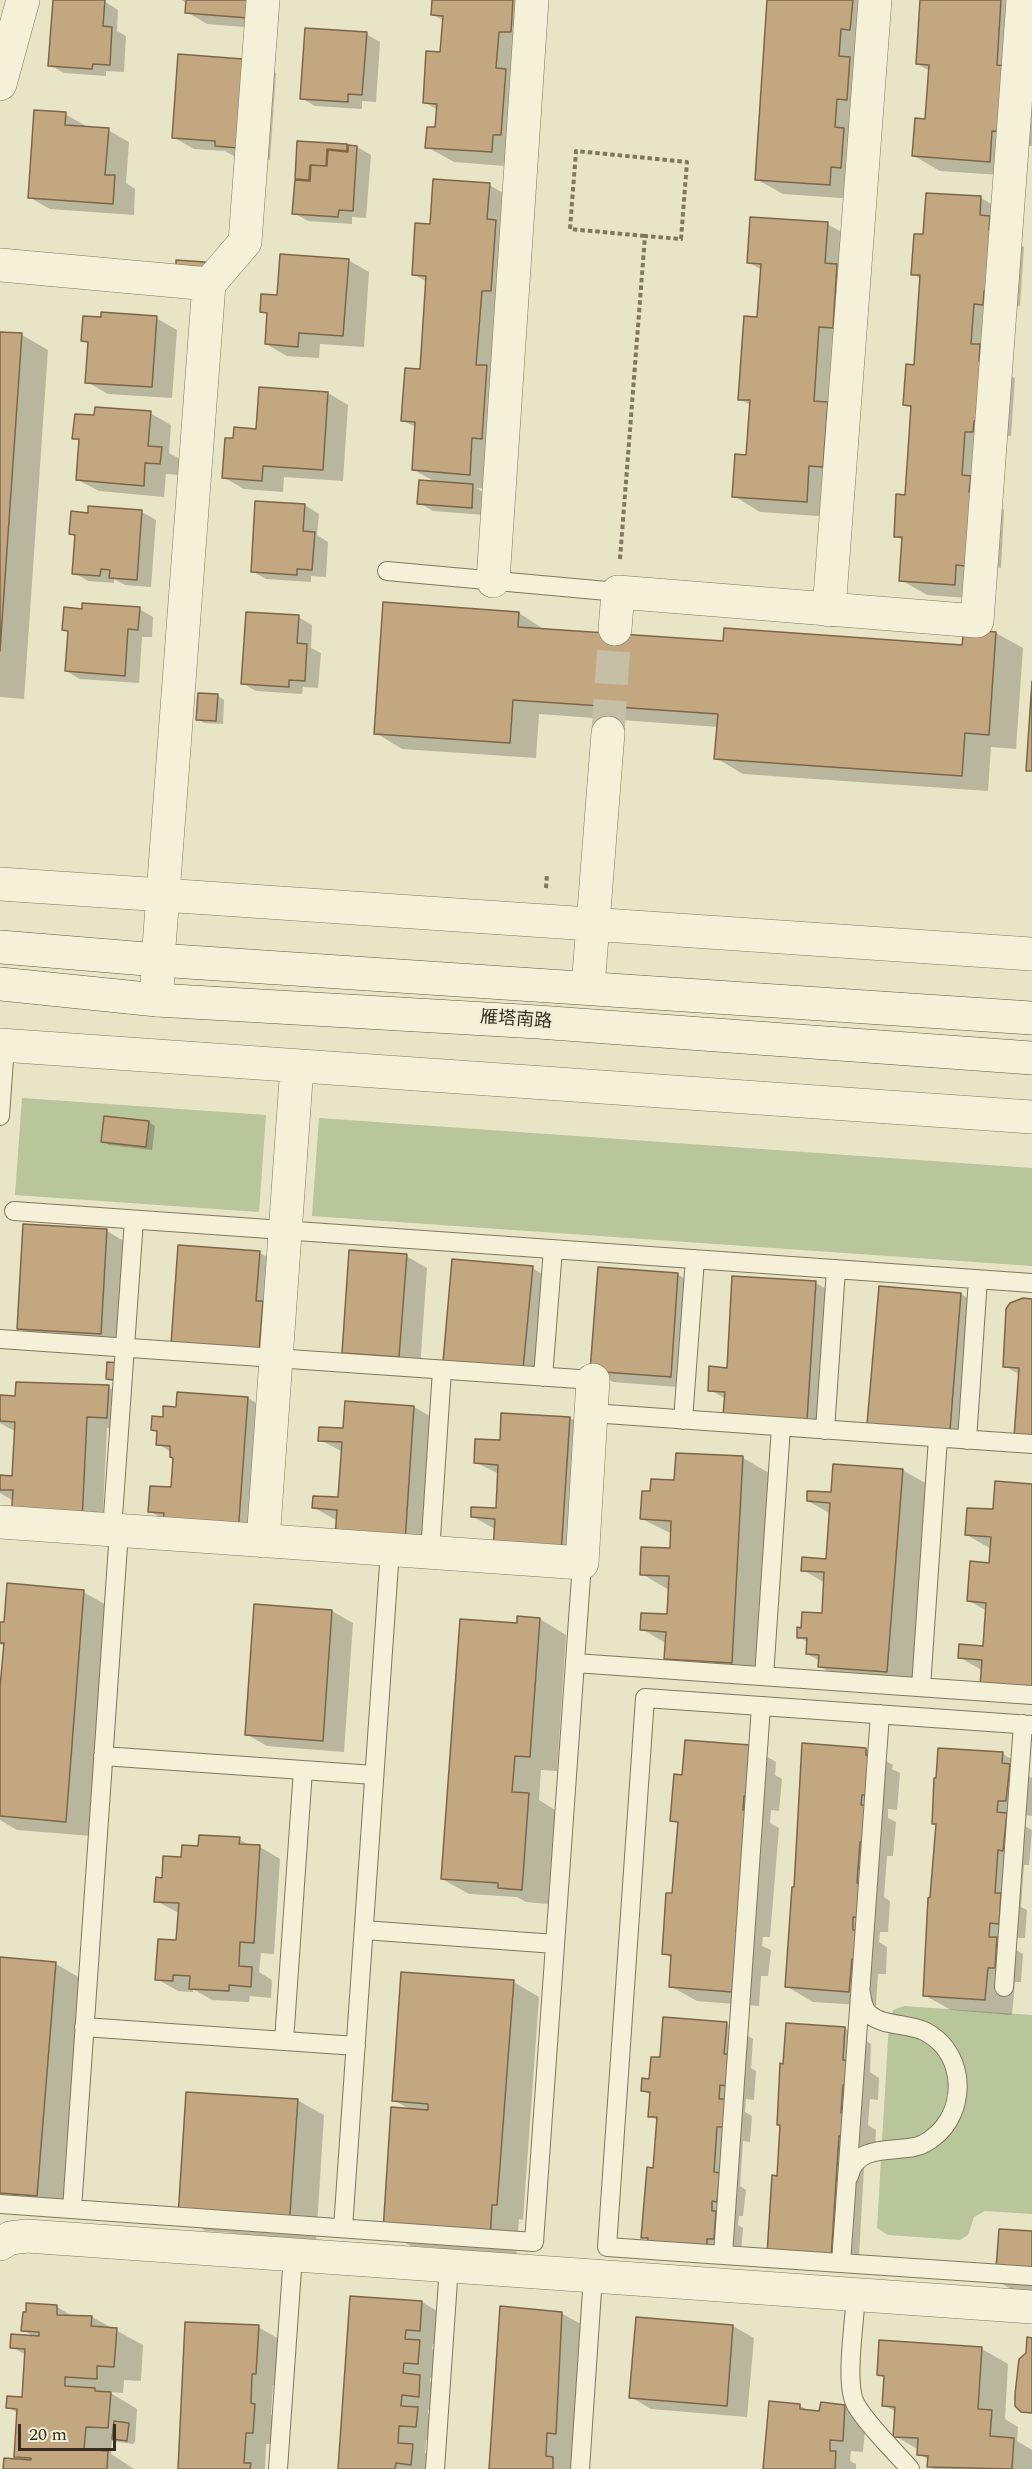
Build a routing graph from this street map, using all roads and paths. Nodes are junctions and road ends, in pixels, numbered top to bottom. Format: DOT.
graph roads {
  1 [pos="22,0"];
  2 [pos="263,0"];
  3 [pos="532,0"];
  4 [pos="875,0"];
  5 [pos="1023,0"];
  6 [pos="0,84"];
  7 [pos="645,236"];
  8 [pos="0,265"];
  9 [pos="209,284"];
  10 [pos="387,571"];
  11 [pos="493,581"];
  12 [pos="618,592"];
  13 [pos="830,610"];
  14 [pos="615,629"];
  15 [pos="608,733"];
  16 [pos="0,884"];
  17 [pos="163,895"];
  18 [pos="593,924"];
  19 [pos="0,947"];
  20 [pos="1032,954"];
  21 [pos="158,960"];
  22 [pos="0,984"];
  23 [pos="588,987"];
  24 [pos="157,1000"];
  25 [pos="1032,1018"];
  26 [pos="2,1045"];
  27 [pos="1032,1058"];
  28 [pos="297,1066"];
  29 [pos="0,1116"];
  30 [pos="1032,1117"];
  31 [pos="14,1211"];
  32 [pos="134,1220"];
  33 [pos="285,1230"];
  34 [pos="553,1249"];
  35 [pos="695,1259"];
  36 [pos="836,1269"];
  37 [pos="978,1279"];
  38 [pos="1032,1282"];
  39 [pos="0,1339"];
  40 [pos="125,1347"];
  41 [pos="276,1358"];
  42 [pos="442,1370"];
  43 [pos="543,1377"];
  44 [pos="593,1380"];
  45 [pos="592,1413"];
  46 [pos="683,1420"];
  47 [pos="781,1427"];
  48 [pos="825,1430"];
  49 [pos="938,1438"];
  50 [pos="966,1440"];
  51 [pos="1032,1444"];
  52 [pos="0,1522"];
  53 [pos="115,1531"];
  54 [pos="264,1541"];
  55 [pos="390,1550"];
  56 [pos="430,1552"];
  57 [pos="582,1563"];
  58 [pos="575,1663"];
  59 [pos="764,1676"];
  60 [pos="921,1687"];
  61 [pos="1032,1695"];
  62 [pos="761,1706"];
  63 [pos="880,1714"];
  64 [pos="1027,1724"];
  65 [pos="103,1756"];
  66 [pos="303,1770"];
  67 [pos="375,1775"];
  68 [pos="364,1930"];
  69 [pos="555,1944"];
  70 [pos="1004,1987"];
  71 [pos="860,1989"];
  72 [pos="84,2027"];
  73 [pos="284,2041"];
  74 [pos="356,2046"];
  75 [pos="846,2187"];
  76 [pos="0,2204"];
  77 [pos="72,2209"];
  78 [pos="343,2228"];
  79 [pos="0,2244"];
  80 [pos="293,2255"];
  81 [pos="723,2255"];
  82 [pos="841,2263"];
  83 [pos="449,2266"];
  84 [pos="593,2276"];
  85 [pos="1032,2276"];
  86 [pos="856,2294"];
  87 [pos="1032,2307"];
  88 [pos="278,2469"];
  89 [pos="435,2469"];
  90 [pos="580,2469"];
  91 [pos="910,2469"];
  1 -- 6 [label="street"];
  2 -- 9 [label="street"];
  3 -- 11 [label="street"];
  4 -- 13 [label="street"];
  5 -- 13 [label="street"];
  7 -- 7 [label="path"];
  7 -- 12 [label="path"];
  8 -- 9 [label="street"];
  9 -- 17 [label="street"];
  10 -- 11 [label="lane"];
  11 -- 12 [label="lane"];
  12 -- 13 [label="street"];
  12 -- 14 [label="street"];
  15 -- 18 [label="street"];
  16 -- 17 [label="street"];
  17 -- 18 [label="street"];
  17 -- 21 [label="street"];
  18 -- 20 [label="street"];
  18 -- 23 [label="street"];
  19 -- 21 [label="street, 雁塔南路"];
  21 -- 23 [label="street, 雁塔南路"];
  21 -- 24 [label="street"];
  22 -- 24 [label="street, 雁塔南路"];
  23 -- 25 [label="street, 雁塔南路"];
  24 -- 27 [label="street, 雁塔南路"];
  26 -- 28 [label="street"];
  26 -- 29 [label="lane"];
  28 -- 30 [label="street"];
  28 -- 33 [label="street"];
  31 -- 32 [label="lane"];
  32 -- 33 [label="lane"];
  32 -- 40 [label="lane"];
  33 -- 34 [label="lane"];
  33 -- 41 [label="street"];
  34 -- 35 [label="lane"];
  34 -- 43 [label="lane"];
  35 -- 36 [label="lane"];
  35 -- 46 [label="lane"];
  36 -- 37 [label="lane"];
  36 -- 48 [label="lane"];
  37 -- 38 [label="lane"];
  37 -- 50 [label="lane"];
  39 -- 40 [label="lane"];
  40 -- 41 [label="lane"];
  40 -- 53 [label="lane"];
  41 -- 42 [label="lane"];
  41 -- 54 [label="street"];
  42 -- 43 [label="lane"];
  42 -- 56 [label="lane"];
  43 -- 44 [label="lane"];
  44 -- 45 [label="street"];
  45 -- 46 [label="lane"];
  45 -- 57 [label="street"];
  46 -- 47 [label="lane"];
  47 -- 48 [label="lane"];
  47 -- 59 [label="lane"];
  48 -- 49 [label="lane"];
  49 -- 50 [label="lane"];
  49 -- 60 [label="lane"];
  50 -- 51 [label="lane"];
  52 -- 53 [label="street"];
  53 -- 54 [label="street"];
  53 -- 65 [label="lane"];
  54 -- 55 [label="street"];
  55 -- 56 [label="street"];
  55 -- 67 [label="lane"];
  56 -- 57 [label="street"];
  57 -- 58 [label="lane"];
  58 -- 59 [label="lane"];
  58 -- 69 [label="lane"];
  59 -- 60 [label="lane"];
  60 -- 61 [label="lane"];
  62 -- 63 [label="lane"];
  62 -- 81 [label="lane"];
  62 -- 81 [label="lane"];
  63 -- 64 [label="lane"];
  63 -- 71 [label="lane"];
  64 -- 70 [label="lane"];
  65 -- 66 [label="lane"];
  65 -- 72 [label="lane"];
  66 -- 67 [label="lane"];
  66 -- 73 [label="lane"];
  67 -- 68 [label="lane"];
  68 -- 69 [label="lane"];
  68 -- 74 [label="lane"];
  69 -- 78 [label="lane"];
  71 -- 75 [label="lane"];
  71 -- 75 [label="lane"];
  72 -- 73 [label="lane"];
  72 -- 77 [label="lane"];
  73 -- 74 [label="lane"];
  74 -- 78 [label="lane"];
  75 -- 82 [label="lane"];
  76 -- 77 [label="lane"];
  77 -- 78 [label="lane"];
  79 -- 80 [label="street"];
  80 -- 83 [label="street"];
  80 -- 88 [label="lane"];
  81 -- 82 [label="lane"];
  82 -- 85 [label="lane"];
  83 -- 84 [label="street"];
  83 -- 89 [label="lane"];
  84 -- 86 [label="street"];
  84 -- 90 [label="lane"];
  86 -- 87 [label="street"];
  86 -- 91 [label="lane"];
}
